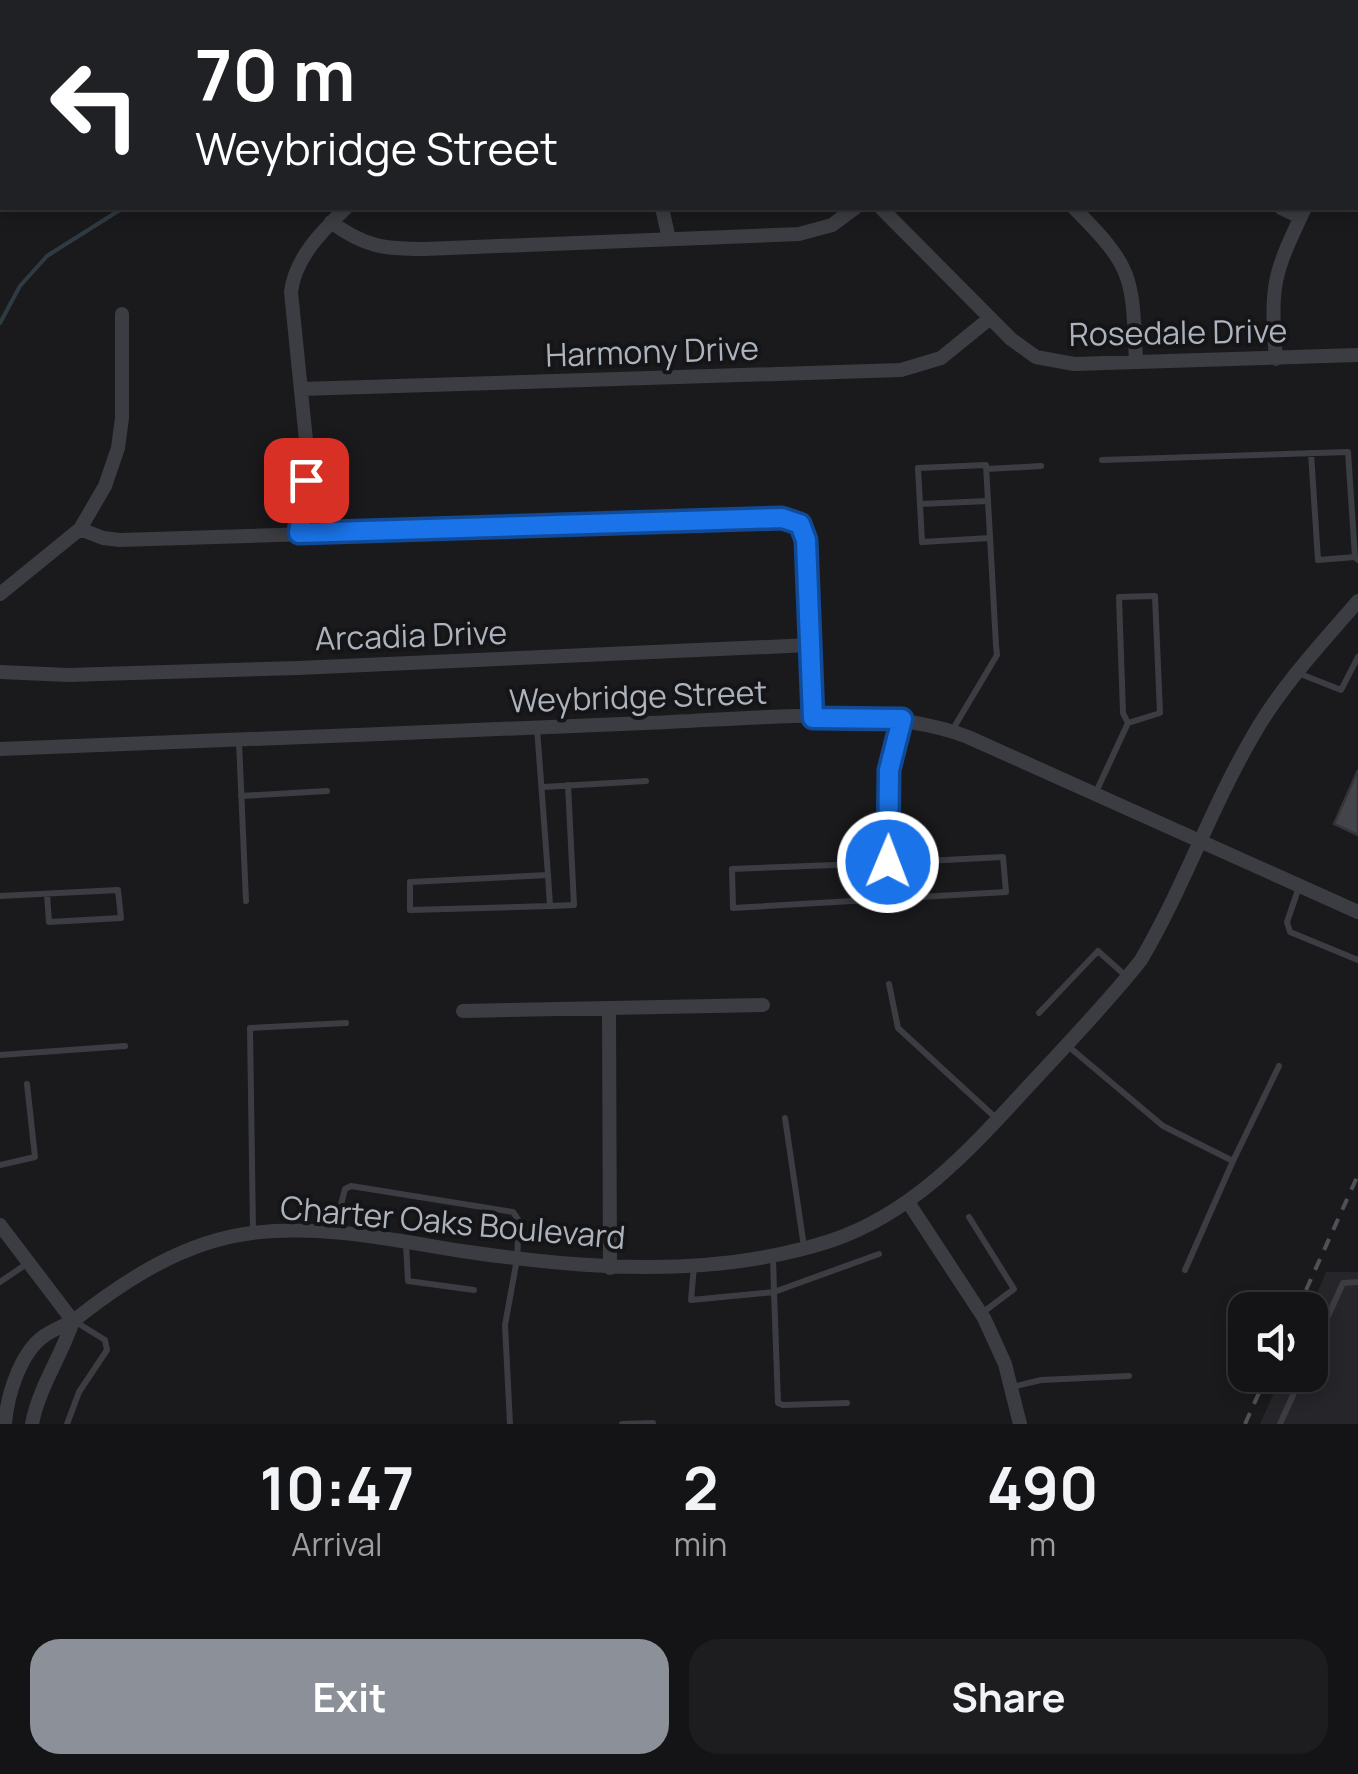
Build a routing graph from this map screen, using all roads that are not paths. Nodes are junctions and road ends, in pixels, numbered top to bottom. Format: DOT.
graph roads {
  1 [pos="344,210"];
  2 [pos="662,210"];
  3 [pos="852,210"];
  4 [pos="883,210"];
  5 [pos="1076,210"];
  6 [pos="1302,212"];
  7 [pos="331,222"];
  8 [pos="669,239"];
  9 [pos="122,314"];
  10 [pos="989,319"];
  11 [pos="1358,355"];
  12 [pos="1276,359"];
  13 [pos="1136,362"];
  14 [pos="301,389"];
  15 [pos="1312,453"];
  16 [pos="1102,460"];
  17 [pos="1041,466"];
  18 [pos="986,469"];
  19 [pos="988,501"];
  20 [pos="920,504"];
  21 [pos="80,528"];
  22 [pos="299,533"];
  23 [pos="990,538"];
  24 [pos="1356,559"];
  25 [pos="0,594"];
  26 [pos="1358,601"];
  27 [pos="810,646"];
  28 [pos="1358,658"];
  29 [pos="8,673"];
  30 [pos="1298,673"];
  31 [pos="813,718"];
  32 [pos="902,719"];
  33 [pos="1128,723"];
  34 [pos="537,727"];
  35 [pos="952,730"];
  36 [pos="239,741"];
  37 [pos="0,750"];
  38 [pos="646,781"];
  39 [pos="568,785"];
  40 [pos="543,787"];
  41 [pos="327,791"];
  42 [pos="1095,793"];
  43 [pos="241,796"];
  44 [pos="1199,840"];
  45 [pos="888,862"];
  46 [pos="548,875"];
  47 [pos="1300,886"];
  48 [pos="47,894"];
  49 [pos="0,896"];
  50 [pos="888,900"];
  51 [pos="246,901"];
  52 [pos="550,906"];
  53 [pos="1358,912"];
  54 [pos="1358,960"];
  55 [pos="1128,977"];
  56 [pos="889,984"];
  57 [pos="763,1006"];
  58 [pos="608,1008"];
  59 [pos="463,1011"];
  60 [pos="1040,1013"];
  61 [pos="346,1022"];
  62 [pos="1067,1045"];
  63 [pos="125,1046"];
  64 [pos="0,1055"];
  65 [pos="1279,1066"];
  66 [pos="27,1084"];
  67 [pos="785,1118"];
  68 [pos="998,1120"];
  69 [pos="1233,1161"];
  70 [pos="0,1165"];
  71 [pos="908,1202"];
  72 [pos="969,1218"];
  73 [pos="0,1225"];
  74 [pos="334,1232"];
  75 [pos="253,1233"];
  76 [pos="406,1242"];
  77 [pos="804,1248"];
  78 [pos="879,1254"];
  79 [pos="772,1256"];
  80 [pos="518,1260"];
  81 [pos="28,1263"];
  82 [pos="694,1264"];
  83 [pos="610,1268"];
  84 [pos="1185,1270"];
  85 [pos="0,1282"];
  86 [pos="1358,1282"];
  87 [pos="474,1290"];
  88 [pos="774,1292"];
  89 [pos="982,1313"];
  90 [pos="1328,1316"];
  91 [pos="73,1321"];
  92 [pos="1129,1376"];
  93 [pos="1011,1388"];
  94 [pos="1294,1392"];
  95 [pos="847,1403"];
  96 [pos="653,1423"];
  97 [pos="5,1424"];
  98 [pos="32,1424"];
  99 [pos="67,1424"];
  100 [pos="510,1424"];
  101 [pos="622,1424"];
  102 [pos="1020,1424"];
  103 [pos="1280,1424"];
  1 -- 7 [label="street"];
  2 -- 8 [label="street"];
  3 -- 8 [label="street"];
  4 -- 10 [label="street, Rosedale Drive"];
  5 -- 13 [label="street"];
  6 -- 12 [label="street"];
  7 -- 8 [label="street"];
  7 -- 14 [label="street"];
  9 -- 21 [label="street"];
  10 -- 13 [label="street, Rosedale Drive"];
  10 -- 14 [label="street, Harmony Drive"];
  11 -- 12 [label="street, Rosedale Drive"];
  12 -- 13 [label="street, Rosedale Drive"];
  14 -- 22 [label="street"];
  15 -- 16 [label="lane"];
  15 -- 24 [label="lane"];
  15 -- 24 [label="lane"];
  17 -- 18 [label="lane"];
  18 -- 19 [label="lane"];
  18 -- 20 [label="lane"];
  19 -- 20 [label="lane"];
  19 -- 23 [label="lane"];
  20 -- 23 [label="lane"];
  21 -- 22 [label="street"];
  21 -- 25 [label="street"];
  22 -- 27 [label="street"];
  23 -- 35 [label="lane"];
  26 -- 30 [label="street, Charter Oaks Boulevard"];
  27 -- 29 [label="street, Arcadia Drive"];
  27 -- 31 [label="street"];
  28 -- 30 [label="lane"];
  30 -- 44 [label="street, Charter Oaks Boulevard"];
  31 -- 32 [label="street, Weybridge Street"];
  31 -- 34 [label="street, Weybridge Street"];
  32 -- 35 [label="street, Weybridge Street"];
  32 -- 45 [label="lane"];
  33 -- 33 [label="lane"];
  33 -- 42 [label="lane"];
  34 -- 36 [label="street, Weybridge Street"];
  34 -- 40 [label="lane"];
  35 -- 42 [label="street, Weybridge Street"];
  36 -- 37 [label="street, Weybridge Street"];
  36 -- 43 [label="lane"];
  38 -- 39 [label="lane"];
  39 -- 40 [label="lane"];
  39 -- 52 [label="lane"];
  40 -- 46 [label="lane"];
  41 -- 43 [label="lane"];
  42 -- 44 [label="street, Weybridge Street"];
  43 -- 51 [label="lane"];
  44 -- 47 [label="street, Weybridge Street"];
  44 -- 55 [label="street, Charter Oaks Boulevard"];
  45 -- 50 [label="lane"];
  45 -- 50 [label="lane"];
  45 -- 50 [label="lane"];
  46 -- 52 [label="lane"];
  46 -- 52 [label="lane"];
  47 -- 53 [label="street, Weybridge Street"];
  47 -- 54 [label="lane"];
  48 -- 48 [label="lane"];
  48 -- 49 [label="lane"];
  55 -- 60 [label="lane"];
  55 -- 62 [label="street, Charter Oaks Boulevard"];
  56 -- 68 [label="lane"];
  57 -- 58 [label="street"];
  58 -- 59 [label="street"];
  58 -- 83 [label="street"];
  61 -- 75 [label="lane"];
  62 -- 68 [label="street, Charter Oaks Boulevard"];
  62 -- 69 [label="lane"];
  63 -- 64 [label="lane"];
  65 -- 69 [label="lane"];
  66 -- 70 [label="lane"];
  67 -- 77 [label="lane"];
  68 -- 71 [label="street, Charter Oaks Boulevard"];
  69 -- 84 [label="lane"];
  71 -- 77 [label="street, Charter Oaks Boulevard"];
  71 -- 89 [label="street"];
  72 -- 89 [label="lane"];
  73 -- 81 [label="street"];
  74 -- 75 [label="street, Charter Oaks Boulevard"];
  74 -- 76 [label="street, Charter Oaks Boulevard"];
  74 -- 80 [label="lane"];
  75 -- 91 [label="street, Charter Oaks Boulevard"];
  76 -- 80 [label="street, Charter Oaks Boulevard"];
  76 -- 87 [label="lane"];
  77 -- 79 [label="street, Charter Oaks Boulevard"];
  78 -- 88 [label="lane"];
  79 -- 82 [label="street, Charter Oaks Boulevard"];
  79 -- 88 [label="lane"];
  80 -- 83 [label="street, Charter Oaks Boulevard"];
  80 -- 100 [label="lane"];
  81 -- 85 [label="lane"];
  81 -- 91 [label="street"];
  82 -- 83 [label="street, Charter Oaks Boulevard"];
  82 -- 88 [label="lane"];
  86 -- 90 [label="lane"];
  88 -- 95 [label="lane"];
  89 -- 93 [label="street"];
  91 -- 97 [label="street, Charter Oaks Boulevard"];
  91 -- 98 [label="street"];
  91 -- 99 [label="lane"];
  92 -- 93 [label="lane"];
  93 -- 102 [label="street"];
  94 -- 103 [label="lane"];
  96 -- 101 [label="lane"];
}
